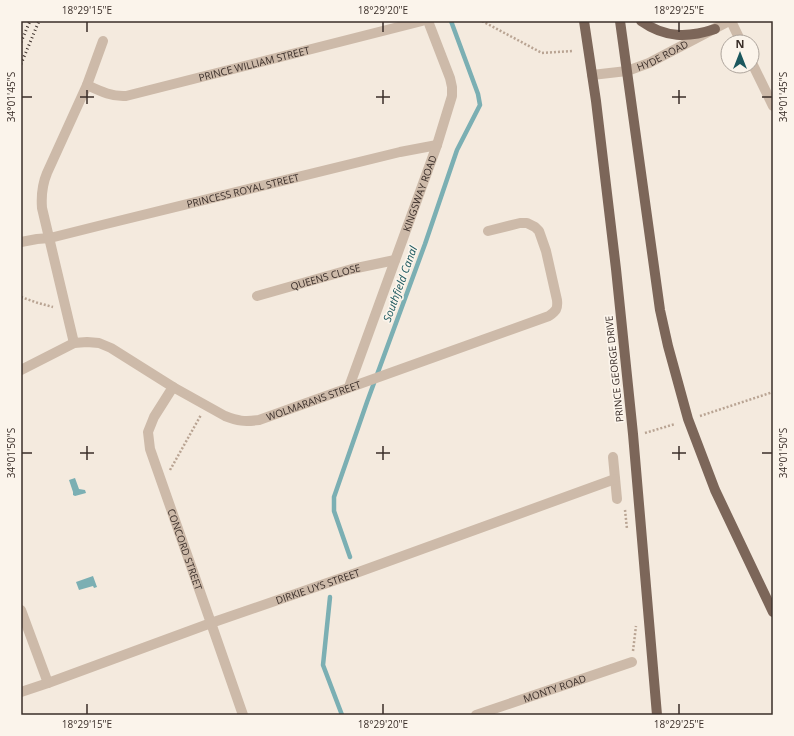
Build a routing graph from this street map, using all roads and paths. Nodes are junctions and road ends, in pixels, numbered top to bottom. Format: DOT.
graph roads {
  1 [pos="422,21"];
  2 [pos="428,21"];
  3 [pos="482,21"];
  4 [pos="584,21"];
  5 [pos="620,21"];
  6 [pos="641,21"];
  7 [pos="730,21"];
  8 [pos="714,29"];
  9 [pos="737,34"];
  10 [pos="103,41"];
  11 [pos="572,51"];
  12 [pos="627,71"];
  13 [pos="757,74"];
  14 [pos="592,75"];
  15 [pos="87,86"];
  16 [pos="773,106"];
  17 [pos="437,145"];
  18 [pos="488,231"];
  19 [pos="50,238"];
  20 [pos="21,242"];
  21 [pos="395,260"];
  22 [pos="257,296"];
  23 [pos="21,297"];
  24 [pos="65,304"];
  25 [pos="74,343"];
  26 [pos="21,370"];
  27 [pos="354,386"];
  28 [pos="174,387"];
  29 [pos="773,392"];
  30 [pos="202,414"];
  31 [pos="700,416"];
  32 [pos="675,424"];
  33 [pos="645,433"];
  34 [pos="613,457"];
  35 [pos="615,479"];
  36 [pos="162,484"];
  37 [pos="617,499"];
  38 [pos="21,610"];
  39 [pos="773,612"];
  40 [pos="211,623"];
  41 [pos="636,625"];
  42 [pos="632,662"];
  43 [pos="48,683"];
  44 [pos="21,692"];
  45 [pos="243,715"];
  46 [pos="476,715"];
  47 [pos="657,715"];
  1 -- 15 [label="street, PRINCE WILLIAM STREET"];
  2 -- 17 [label="street, KINGSWAY ROAD"];
  3 -- 11 [label="path"];
  4 -- 14 [label="main road, PRINCE GEORGE DRIVE"];
  5 -- 12 [label="main road"];
  6 -- 8 [label="main road"];
  7 -- 8 [label="street, HYDE ROAD"];
  7 -- 9 [label="street"];
  8 -- 12 [label="street, HYDE ROAD"];
  10 -- 15 [label="street"];
  12 -- 14 [label="street, HYDE ROAD"];
  12 -- 39 [label="main road"];
  13 -- 16 [label="street"];
  14 -- 47 [label="main road, PRINCE GEORGE DRIVE"];
  15 -- 19 [label="street"];
  17 -- 19 [label="street, PRINCESS ROYAL STREET"];
  17 -- 21 [label="street, KINGSWAY ROAD"];
  18 -- 27 [label="street, WOLMARANS STREET"];
  19 -- 20 [label="street, PRINCESS ROYAL STREET"];
  19 -- 24 [label="street"];
  21 -- 22 [label="street, QUEENS CLOSE"];
  21 -- 27 [label="street, KINGSWAY ROAD"];
  23 -- 24 [label="path"];
  24 -- 25 [label="street"];
  25 -- 26 [label="street"];
  25 -- 28 [label="street, WOLMARANS STREET"];
  27 -- 28 [label="street, WOLMARANS STREET"];
  28 -- 36 [label="street, CONCORD STREET"];
  29 -- 31 [label="path"];
  30 -- 36 [label="path"];
  32 -- 33 [label="path"];
  34 -- 35 [label="street"];
  35 -- 37 [label="street"];
  35 -- 40 [label="street, DIRKIE UYS STREET"];
  36 -- 40 [label="street, CONCORD STREET"];
  38 -- 43 [label="street"];
  40 -- 43 [label="street, DIRKIE UYS STREET"];
  40 -- 45 [label="street, CONCORD STREET"];
  41 -- 42 [label="path"];
  42 -- 46 [label="street, MONTY ROAD"];
  43 -- 44 [label="street, DIRKIE UYS STREET"];
}
